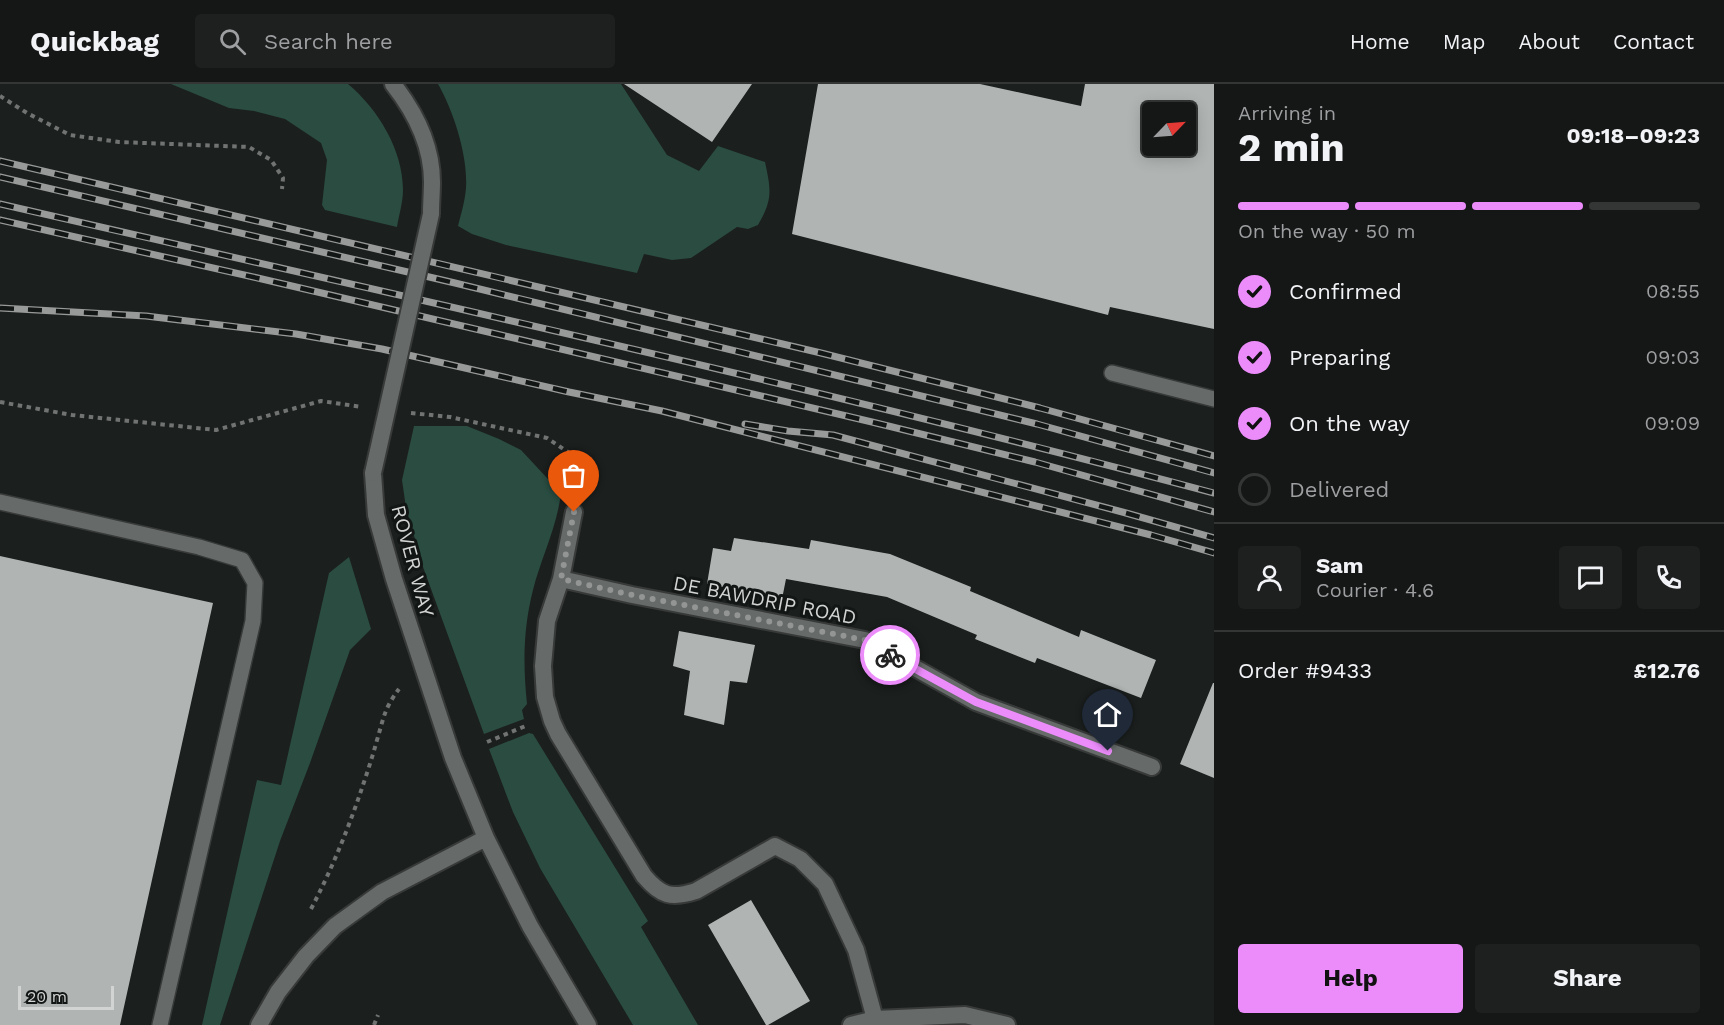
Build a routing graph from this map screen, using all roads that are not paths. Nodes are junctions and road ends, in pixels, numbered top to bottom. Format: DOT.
graph roads {
  1 [pos="393,84"];
  2 [pos="1112,373"];
  3 [pos="1214,399"];
  4 [pos="0,502"];
  5 [pos="574,512"];
  6 [pos="561,579"];
  7 [pos="1152,767"];
  8 [pos="486,838"];
  9 [pos="871,1022"];
  10 [pos="160,1025"];
  11 [pos="259,1025"];
  12 [pos="588,1025"];
  13 [pos="851,1025"];
  14 [pos="1007,1025"];
  1 -- 8 [label="street, ROVER WAY, bridge"];
  2 -- 3 [label="lane"];
  4 -- 10 [label="lane"];
  5 -- 6 [label="street"];
  6 -- 7 [label="street, DE BAWDRIP ROAD"];
  6 -- 9 [label="street"];
  8 -- 11 [label="street"];
  8 -- 12 [label="street, ROVER WAY"];
  9 -- 13 [label="street"];
  9 -- 14 [label="street"];
}
